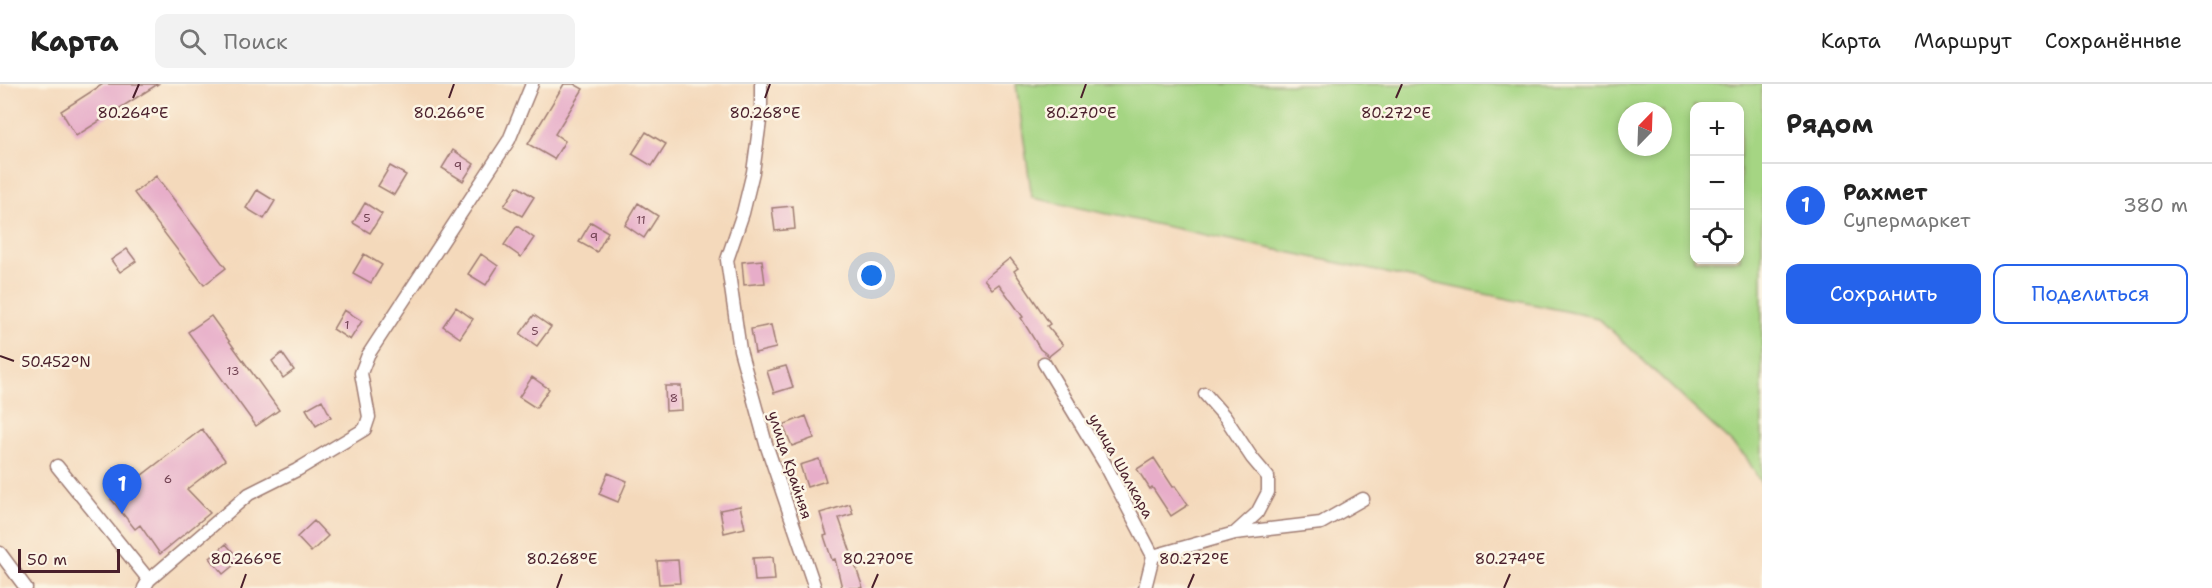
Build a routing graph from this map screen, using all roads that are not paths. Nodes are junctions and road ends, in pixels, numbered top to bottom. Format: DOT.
graph roads {
  1 [pos="532,84"];
  2 [pos="761,84"];
  3 [pos="1044,363"];
  4 [pos="1205,394"];
  5 [pos="57,466"];
  6 [pos="1363,499"];
  7 [pos="1235,532"];
  8 [pos="0,553"];
  9 [pos="1153,556"];
  10 [pos="147,584"];
  11 [pos="26,588"];
  12 [pos="815,588"];
  13 [pos="1145,588"];
  1 -- 10 [label="street"];
  2 -- 12 [label="street, улица Крайняя"];
  3 -- 9 [label="street, улица Шалкара"];
  4 -- 7 [label="street"];
  5 -- 10 [label="street"];
  6 -- 7 [label="street"];
  7 -- 9 [label="street"];
  8 -- 11 [label="street"];
  9 -- 13 [label="street"];
}
